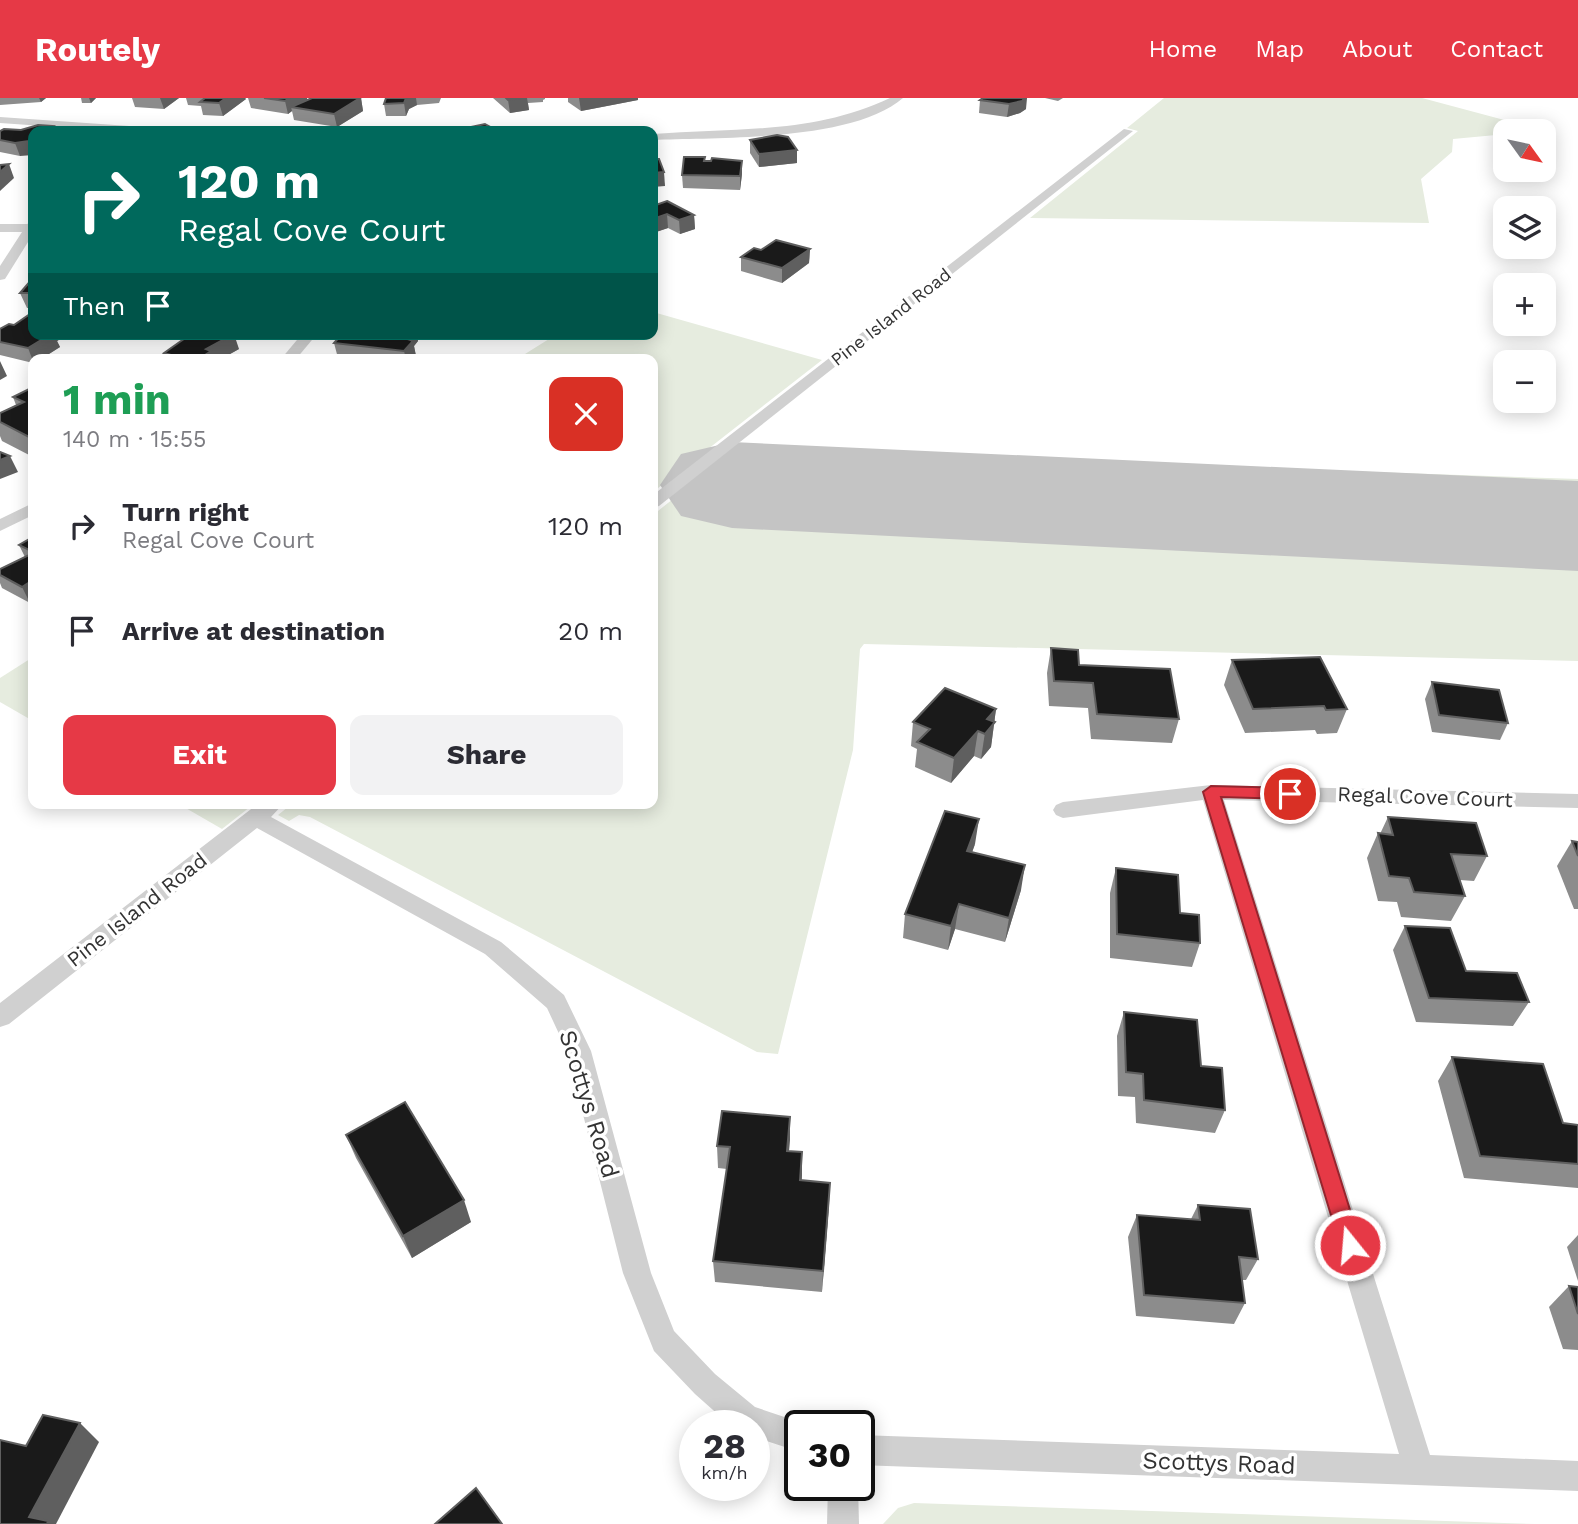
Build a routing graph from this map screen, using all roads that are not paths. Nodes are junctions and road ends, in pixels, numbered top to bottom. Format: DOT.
graph roads {
  1 [pos="898,98"];
  2 [pos="0,120"];
  3 [pos="86,126"];
  4 [pos="1128,131"];
  5 [pos="672,135"];
  6 [pos="658,136"];
  7 [pos="658,140"];
  8 [pos="0,215"];
  9 [pos="28,223"];
  10 [pos="28,225"];
  11 [pos="0,228"];
  12 [pos="28,233"];
  13 [pos="0,276"];
  14 [pos="305,340"];
  15 [pos="292,354"];
  16 [pos="658,499"];
  17 [pos="28,511"];
  18 [pos="0,526"];
  19 [pos="1211,792"];
  20 [pos="1578,802"];
  21 [pos="265,810"];
  22 [pos="1063,810"];
  23 [pos="0,1017"];
  24 [pos="784,1432"];
  25 [pos="875,1451"];
  26 [pos="1419,1470"];
  27 [pos="1578,1476"];
  28 [pos="844,1501"];
  29 [pos="843,1524"];
  1 -- 5 [label="street"];
  2 -- 3 [label="street"];
  4 -- 16 [label="street, Pine Island Road"];
  5 -- 6 [label="street"];
  5 -- 7 [label="street"];
  8 -- 9 [label="street"];
  10 -- 11 [label="street"];
  12 -- 13 [label="street"];
  14 -- 15 [label="street"];
  17 -- 18 [label="street"];
  19 -- 20 [label="street, Regal Cove Court"];
  19 -- 22 [label="street, Regal Cove Court"];
  19 -- 26 [label="street"];
  21 -- 23 [label="street, Pine Island Road"];
  21 -- 24 [label="street, Scottys Road"];
  25 -- 26 [label="street, Scottys Road"];
  26 -- 27 [label="street, Scottys Road"];
  28 -- 29 [label="street"];
}
